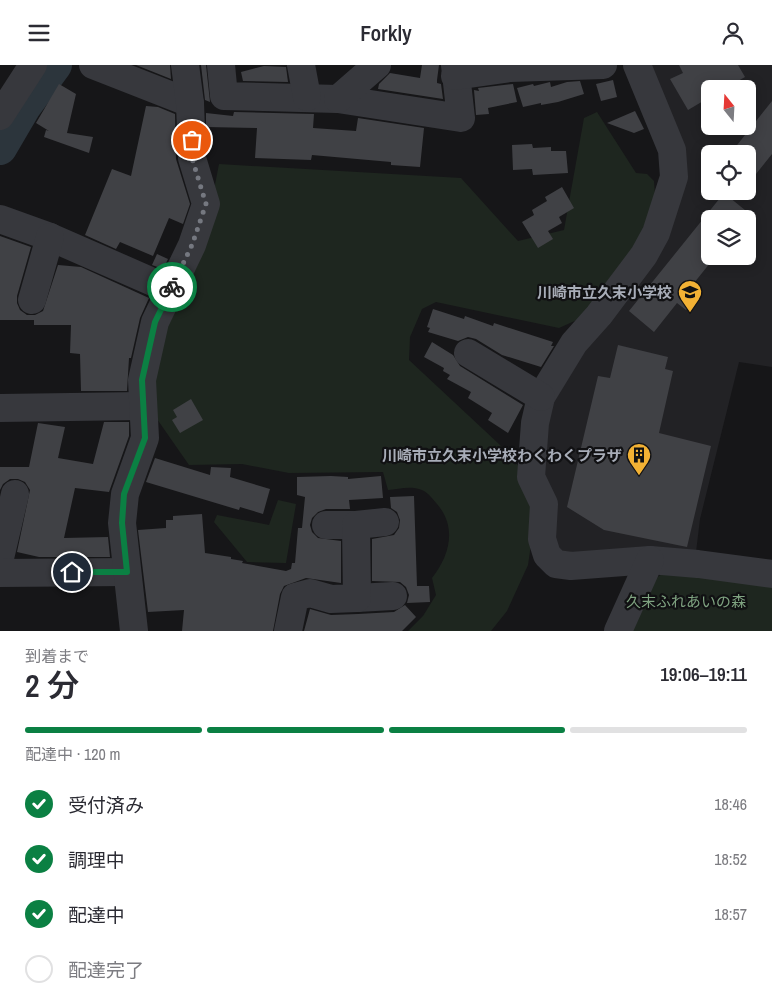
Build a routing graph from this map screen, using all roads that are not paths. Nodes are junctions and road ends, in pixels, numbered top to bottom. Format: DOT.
graph roads {
  1 [pos="33,65"];
  2 [pos="93,65"];
  3 [pos="184,65"];
  4 [pos="220,65"];
  5 [pos="301,65"];
  6 [pos="377,65"];
  7 [pos="603,65"];
  8 [pos="637,65"];
  9 [pos="455,70"];
  10 [pos="307,97"];
  11 [pos="338,99"];
  12 [pos="190,103"];
  13 [pos="0,117"];
  14 [pos="0,219"];
  15 [pos="50,237"];
  16 [pos="171,290"];
  17 [pos="32,301"];
  18 [pos="468,353"];
  19 [pos="542,397"];
  20 [pos="142,406"];
  21 [pos="0,408"];
  22 [pos="15,494"];
  23 [pos="386,522"];
  24 [pos="326,525"];
  25 [pos="356,525"];
  26 [pos="0,558"];
  27 [pos="650,561"];
  28 [pos="127,572"];
  29 [pos="0,573"];
  30 [pos="772,574"];
  31 [pos="393,596"];
  32 [pos="357,598"];
  33 [pos="135,631"];
  34 [pos="288,631"];
  35 [pos="618,631"];
  1 -- 13 [label="street"];
  2 -- 12 [label="street"];
  3 -- 12 [label="street"];
  4 -- 10 [label="street"];
  5 -- 10 [label="street"];
  6 -- 11 [label="street"];
  7 -- 9 [label="street"];
  8 -- 19 [label="street"];
  9 -- 11 [label="street"];
  10 -- 11 [label="street"];
  12 -- 16 [label="street"];
  14 -- 15 [label="street"];
  15 -- 16 [label="street"];
  15 -- 17 [label="street"];
  16 -- 20 [label="street"];
  18 -- 19 [label="street"];
  19 -- 27 [label="street"];
  20 -- 21 [label="street"];
  20 -- 28 [label="street"];
  22 -- 26 [label="street"];
  23 -- 25 [label="street"];
  24 -- 25 [label="street"];
  25 -- 32 [label="street"];
  27 -- 30 [label="street"];
  27 -- 35 [label="street"];
  28 -- 29 [label="street"];
  28 -- 33 [label="street"];
  31 -- 32 [label="street"];
  32 -- 34 [label="street"];
}
